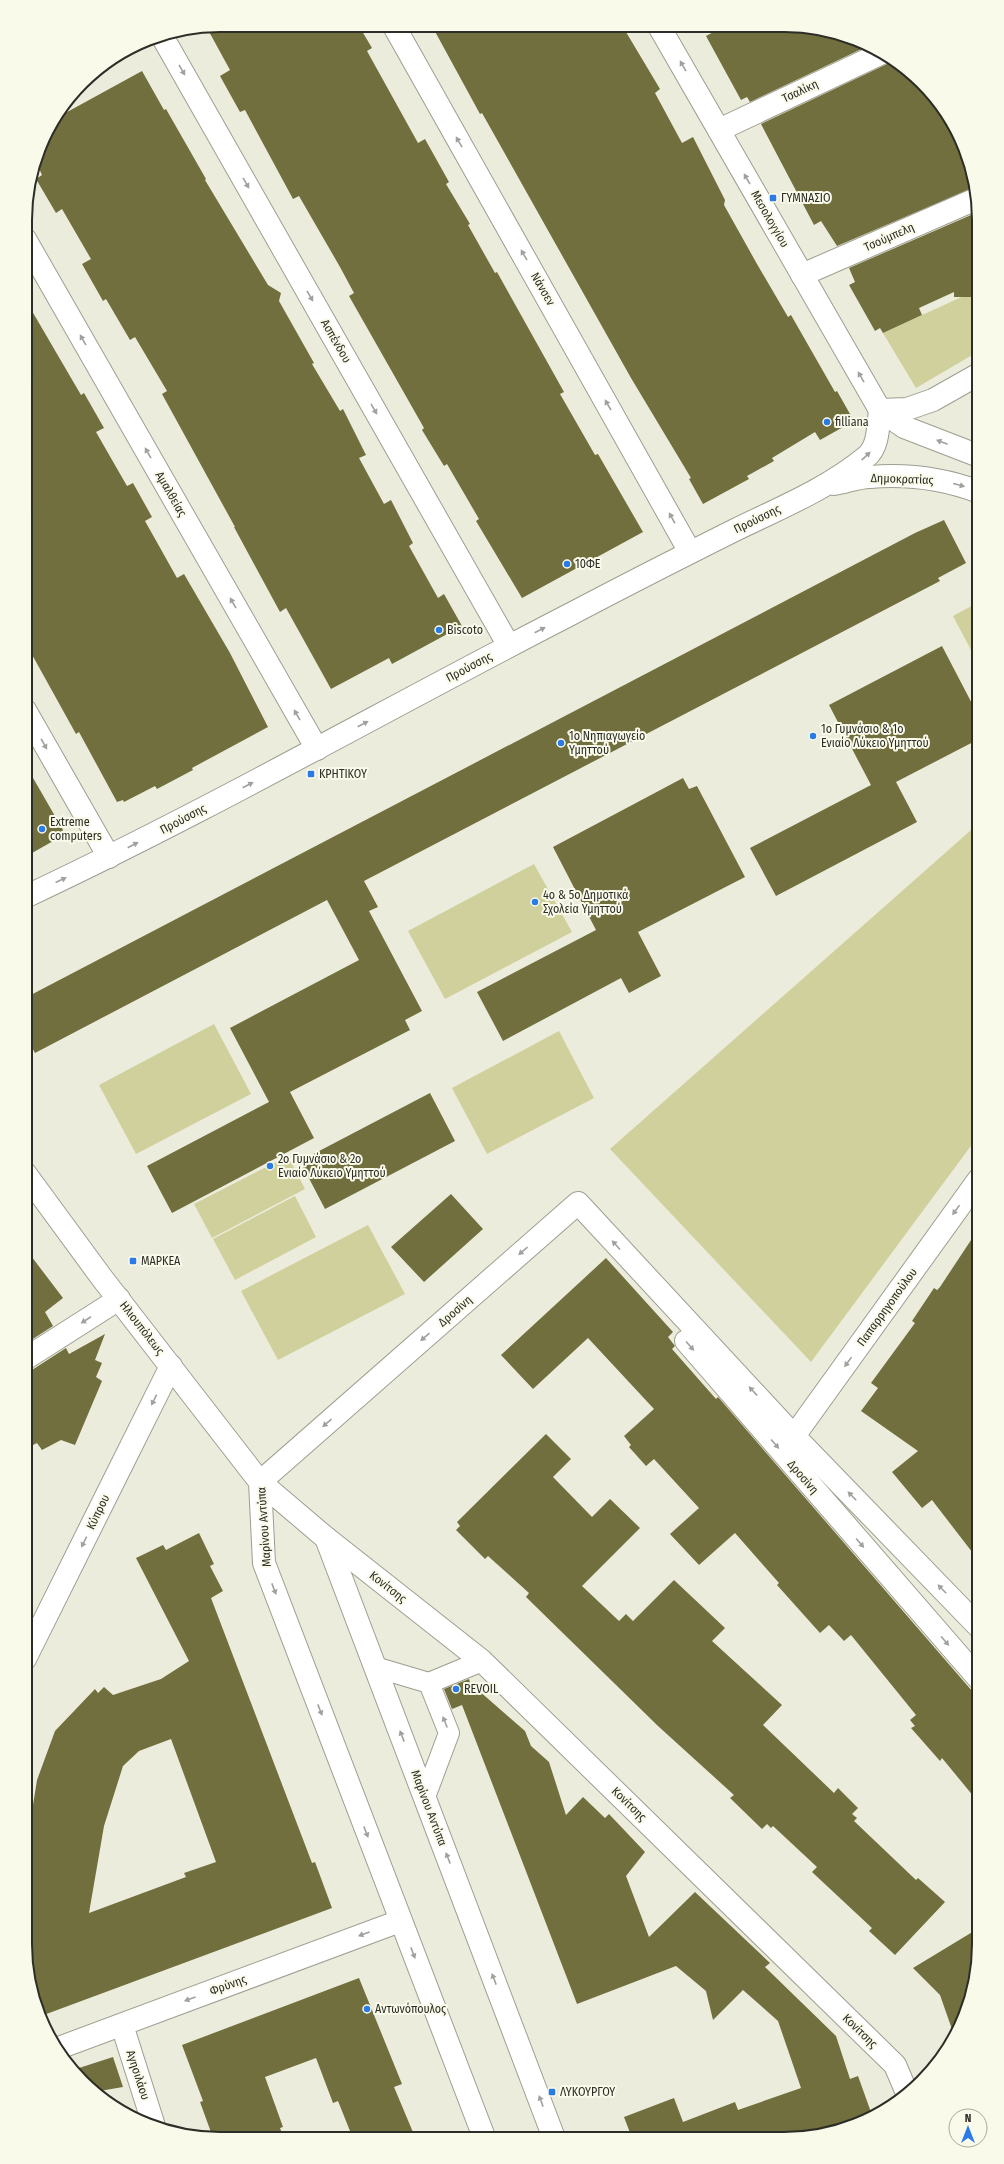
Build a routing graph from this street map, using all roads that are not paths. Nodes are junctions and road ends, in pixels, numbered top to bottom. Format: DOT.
graph roads {
  1 [pos="397,32"];
  2 [pos="662,32"];
  3 [pos="164,40"];
  4 [pos="876,56"];
  5 [pos="719,130"];
  6 [pos="971,201"];
  7 [pos="32,251"];
  8 [pos="802,275"];
  9 [pos="972,378"];
  10 [pos="880,410"];
  11 [pos="972,453"];
  12 [pos="824,487"];
  13 [pos="972,489"];
  14 [pos="690,552"];
  15 [pos="509,646"];
  16 [pos="32,722"];
  17 [pos="317,749"];
  18 [pos="109,857"];
  19 [pos="32,894"];
  20 [pos="32,1182"];
  21 [pos="972,1189"];
  22 [pos="642,1274"];
  23 [pos="119,1299"];
  24 [pos="32,1355"];
  25 [pos="171,1366"];
  26 [pos="794,1436"];
  27 [pos="260,1482"];
  28 [pos="326,1538"];
  29 [pos="972,1621"];
  30 [pos="32,1645"];
  31 [pos="482,1661"];
  32 [pos="375,1667"];
  33 [pos="972,1672"];
  34 [pos="429,1683"];
  35 [pos="425,1797"];
  36 [pos="400,1921"];
  37 [pos="122,2025"];
  38 [pos="63,2046"];
  39 [pos="905,2088"];
  40 [pos="152,2119"];
  41 [pos="482,2132"];
  42 [pos="552,2132"];
  14 -- 1 [label="street, Νάνσεν, one-way"];
  5 -- 2 [label="street, Μεσολογγίου, one-way"];
  3 -- 15 [label="street, Ασπένδου, one-way"];
  4 -- 5 [label="street, Τσαλίκη"];
  8 -- 5 [label="street, Μεσολογγίου, one-way"];
  6 -- 8 [label="street, Τσούμπελη"];
  17 -- 7 [label="street, Αμαλθείας, one-way"];
  10 -- 8 [label="street, Μεσολογγίου, one-way"];
  9 -- 10 [label="street"];
  11 -- 10 [label="street, one-way"];
  12 -- 10 [label="street, Προύσσης, one-way"];
  12 -- 13 [label="street, Δημοκρατίας, one-way"];
  12 -- 14 [label="street, Προύσσης"];
  15 -- 14 [label="street, Προύσσης, one-way"];
  17 -- 15 [label="street, Προύσσης, one-way"];
  16 -- 18 [label="street, one-way"];
  18 -- 17 [label="street, Προύσσης, one-way"];
  19 -- 18 [label="street, Προύσσης, one-way"];
  20 -- 23 [label="street, Ηλιουπόλεως"];
  21 -- 26 [label="street, Παπαρρηγοπούλου, one-way"];
  26 -- 22 [label="street, Δροσίνη, one-way"];
  22 -- 27 [label="street, Δροσίνη, one-way"];
  22 -- 33 [label="street, Δροσίνη, one-way"];
  23 -- 24 [label="street, one-way"];
  23 -- 25 [label="street, Ηλιουπόλεως"];
  25 -- 27 [label="street, Ηλιουπόλεως"];
  25 -- 30 [label="street, Κύπρου, one-way"];
  29 -- 26 [label="street, Δροσίνη, one-way"];
  27 -- 28 [label="street, Μαρίνου Αντύπα"];
  27 -- 36 [label="street, Μαρίνου Αντύπα, one-way"];
  28 -- 31 [label="street, Κονίτσης"];
  28 -- 32 [label="street, Μαρίνου Αντύπα"];
  31 -- 34 [label="lane"];
  31 -- 39 [label="street, Κονίτσης"];
  32 -- 34 [label="lane"];
  35 -- 32 [label="street, Μαρίνου Αντύπα, one-way"];
  35 -- 34 [label="lane, one-way"];
  42 -- 35 [label="street, Μαρίνου Αντύπα, one-way"];
  36 -- 37 [label="street, Φρύνης, one-way"];
  36 -- 41 [label="street, Μαρίνου Αντύπα, one-way"];
  37 -- 38 [label="street, Φρύνης"];
  37 -- 40 [label="street, Αγησιλάου"];
}
